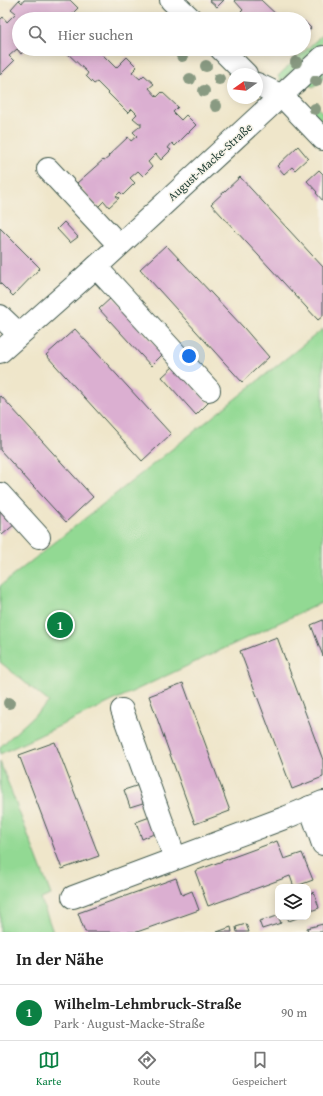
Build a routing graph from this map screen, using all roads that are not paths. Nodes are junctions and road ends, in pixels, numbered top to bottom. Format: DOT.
graph roads {
  1 [pos="172,0"];
  2 [pos="184,12"];
  3 [pos="228,56"];
  4 [pos="323,57"];
  5 [pos="240,68"];
  6 [pos="263,87"];
  7 [pos="282,96"];
  8 [pos="323,139"];
  9 [pos="48,169"];
  10 [pos="119,245"];
  11 [pos="96,267"];
  12 [pos="0,316"];
  13 [pos="19,334"];
  14 [pos="0,352"];
  15 [pos="209,390"];
  16 [pos="0,494"];
  17 [pos="39,537"];
  18 [pos="122,710"];
  19 [pos="317,804"];
  20 [pos="323,844"];
  21 [pos="174,858"];
  22 [pos="73,897"];
  1 -- 2 [label="street"];
  3 -- 5 [label="street"];
  4 -- 7 [label="street, August-Macke-Straße"];
  6 -- 7 [label="street"];
  7 -- 8 [label="street"];
  7 -- 10 [label="street, August-Macke-Straße"];
  9 -- 10 [label="street"];
  10 -- 11 [label="street, August-Macke-Straße"];
  11 -- 13 [label="street, August-Macke-Straße"];
  11 -- 15 [label="street"];
  12 -- 13 [label="street"];
  13 -- 14 [label="street, August-Macke-Straße"];
  16 -- 17 [label="street"];
  18 -- 21 [label="street"];
  19 -- 20 [label="street"];
  19 -- 21 [label="street"];
  21 -- 22 [label="street"];
}
